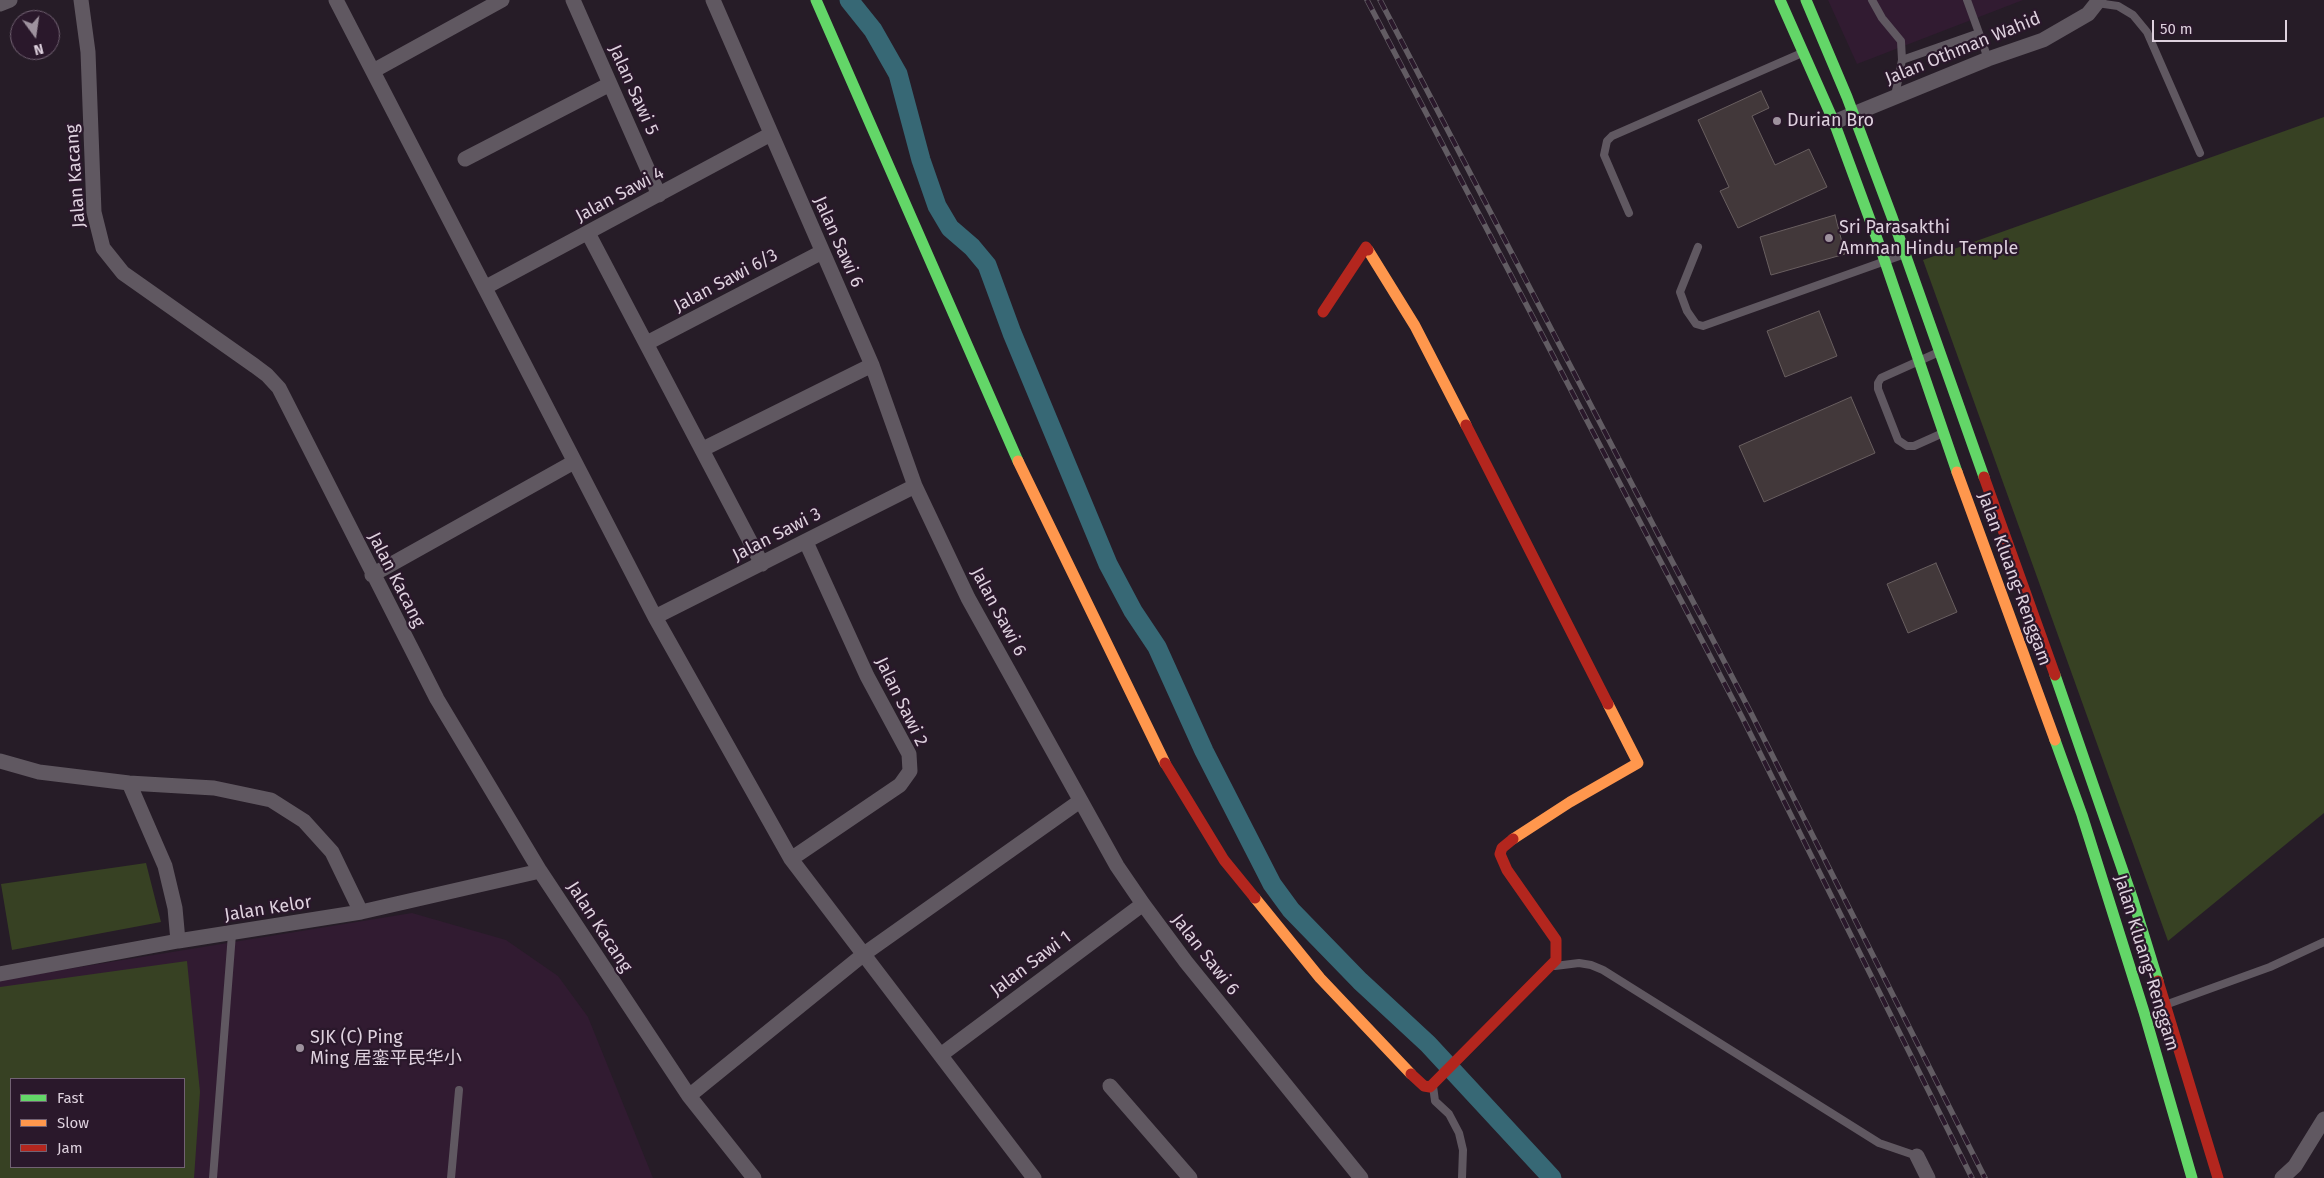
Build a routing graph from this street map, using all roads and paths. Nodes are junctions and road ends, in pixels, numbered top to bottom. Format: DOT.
graph roads {
  1 [pos="10,0"];
  2 [pos="80,0"];
  3 [pos="336,0"];
  4 [pos="502,0"];
  5 [pos="573,0"];
  6 [pos="713,0"];
  7 [pos="816,0"];
  8 [pos="1780,0"];
  9 [pos="1806,0"];
  10 [pos="1872,0"];
  11 [pos="1967,0"];
  12 [pos="2098,1"];
  13 [pos="0,4"];
  14 [pos="1979,33"];
  15 [pos="1804,53"];
  16 [pos="1988,59"];
  17 [pos="1902,60"];
  18 [pos="373,70"];
  19 [pos="610,84"];
  20 [pos="1895,96"];
  21 [pos="1853,114"];
  22 [pos="1834,122"];
  23 [pos="771,134"];
  24 [pos="2200,153"];
  25 [pos="465,159"];
  26 [pos="659,195"];
  27 [pos="1629,213"];
  28 [pos="588,233"];
  29 [pos="1698,247"];
  30 [pos="822,252"];
  31 [pos="1905,254"];
  32 [pos="1885,262"];
  33 [pos="486,287"];
  34 [pos="1323,312"];
  35 [pos="647,343"];
  36 [pos="1940,352"];
  37 [pos="1918,361"];
  38 [pos="872,365"];
  39 [pos="1943,433"];
  40 [pos="703,449"];
  41 [pos="574,462"];
  42 [pos="915,486"];
  43 [pos="806,542"];
  44 [pos="762,564"];
  45 [pos="372,575"];
  46 [pos="656,617"];
  47 [pos="0,760"];
  48 [pos="129,783"];
  49 [pos="1080,801"];
  50 [pos="791,860"];
  51 [pos="540,871"];
  52 [pos="1143,904"];
  53 [pos="361,912"];
  54 [pos="232,934"];
  55 [pos="178,941"];
  56 [pos="2324,942"];
  57 [pos="864,954"];
  58 [pos="1550,967"];
  59 [pos="0,974"];
  60 [pos="2154,1008"];
  61 [pos="942,1054"];
  62 [pos="1436,1082"];
  63 [pos="1110,1086"];
  64 [pos="459,1090"];
  65 [pos="689,1096"];
  66 [pos="2324,1119"];
  67 [pos="1917,1156"];
  68 [pos="1924,1177"];
  69 [pos="213,1178"];
  70 [pos="450,1178"];
  71 [pos="754,1178"];
  72 [pos="1034,1178"];
  73 [pos="1190,1178"];
  74 [pos="1361,1178"];
  75 [pos="1462,1178"];
  76 [pos="2192,1178"];
  77 [pos="2218,1178"];
  78 [pos="2282,1178"];
  1 -- 13 [label="street"];
  2 -- 45 [label="street, Jalan Kacang"];
  3 -- 18 [label="street"];
  4 -- 18 [label="street"];
  5 -- 19 [label="street, Jalan Sawi 5"];
  6 -- 23 [label="street, Jalan Sawi 6"];
  7 -- 62 [label="main road"];
  8 -- 15 [label="main road, Jalan Kluang-Renggam"];
  9 -- 21 [label="main road, Jalan Kluang-Renggam"];
  10 -- 17 [label="lane"];
  11 -- 14 [label="lane"];
  12 -- 16 [label="street, Jalan Othman Wahid"];
  12 -- 24 [label="lane"];
  14 -- 16 [label="lane"];
  14 -- 17 [label="lane"];
  15 -- 22 [label="main road, Jalan Kluang-Renggam"];
  15 -- 27 [label="lane"];
  16 -- 20 [label="street, Jalan Othman Wahid"];
  17 -- 20 [label="lane"];
  18 -- 33 [label="street"];
  19 -- 25 [label="street"];
  19 -- 26 [label="street, Jalan Sawi 5"];
  20 -- 21 [label="street, Jalan Othman Wahid"];
  21 -- 22 [label="street, Jalan Othman Wahid"];
  21 -- 31 [label="main road, Jalan Kluang-Renggam"];
  22 -- 32 [label="main road, Jalan Kluang-Renggam"];
  23 -- 26 [label="street, Jalan Sawi 4"];
  23 -- 30 [label="street, Jalan Sawi 6"];
  26 -- 28 [label="street, Jalan Sawi 4"];
  28 -- 33 [label="street, Jalan Sawi 4"];
  28 -- 35 [label="street"];
  29 -- 32 [label="lane"];
  30 -- 35 [label="street, Jalan Sawi 6/3"];
  30 -- 38 [label="street, Jalan Sawi 6"];
  31 -- 32 [label="lane"];
  31 -- 36 [label="main road, Jalan Kluang-Renggam"];
  32 -- 37 [label="main road, Jalan Kluang-Renggam"];
  33 -- 41 [label="street"];
  34 -- 58 [label="main road"];
  35 -- 40 [label="street"];
  36 -- 37 [label="lane"];
  36 -- 60 [label="main road, Jalan Kluang-Renggam"];
  37 -- 39 [label="main road, Jalan Kluang-Renggam"];
  37 -- 39 [label="lane"];
  38 -- 40 [label="street"];
  38 -- 42 [label="street, Jalan Sawi 6"];
  39 -- 60 [label="main road, Jalan Kluang-Renggam"];
  40 -- 44 [label="street"];
  41 -- 45 [label="street"];
  41 -- 46 [label="street"];
  42 -- 43 [label="street, Jalan Sawi 3"];
  42 -- 49 [label="street, Jalan Sawi 6"];
  43 -- 44 [label="street, Jalan Sawi 3"];
  43 -- 50 [label="street, Jalan Sawi 2"];
  44 -- 46 [label="street, Jalan Sawi 3"];
  45 -- 51 [label="street, Jalan Kacang"];
  46 -- 50 [label="street"];
  47 -- 48 [label="street"];
  48 -- 53 [label="street"];
  48 -- 55 [label="street"];
  49 -- 52 [label="street, Jalan Sawi 6"];
  49 -- 57 [label="street"];
  50 -- 57 [label="street"];
  51 -- 53 [label="street, Jalan Kelor"];
  51 -- 65 [label="street, Jalan Kacang"];
  52 -- 61 [label="street, Jalan Sawi 1"];
  52 -- 74 [label="street, Jalan Sawi 6"];
  53 -- 54 [label="street, Jalan Kelor"];
  54 -- 55 [label="street, Jalan Kelor"];
  54 -- 69 [label="lane"];
  55 -- 59 [label="street, Jalan Kelor"];
  56 -- 60 [label="lane"];
  57 -- 61 [label="street"];
  57 -- 65 [label="street"];
  58 -- 62 [label="main road"];
  58 -- 67 [label="lane"];
  60 -- 76 [label="main road, Jalan Kluang-Renggam"];
  60 -- 77 [label="main road, Jalan Kluang-Renggam"];
  61 -- 72 [label="street"];
  62 -- 75 [label="lane"];
  63 -- 73 [label="street"];
  64 -- 70 [label="lane"];
  65 -- 71 [label="street, Jalan Kacang"];
  66 -- 78 [label="street"];
  67 -- 68 [label="street"];
}
